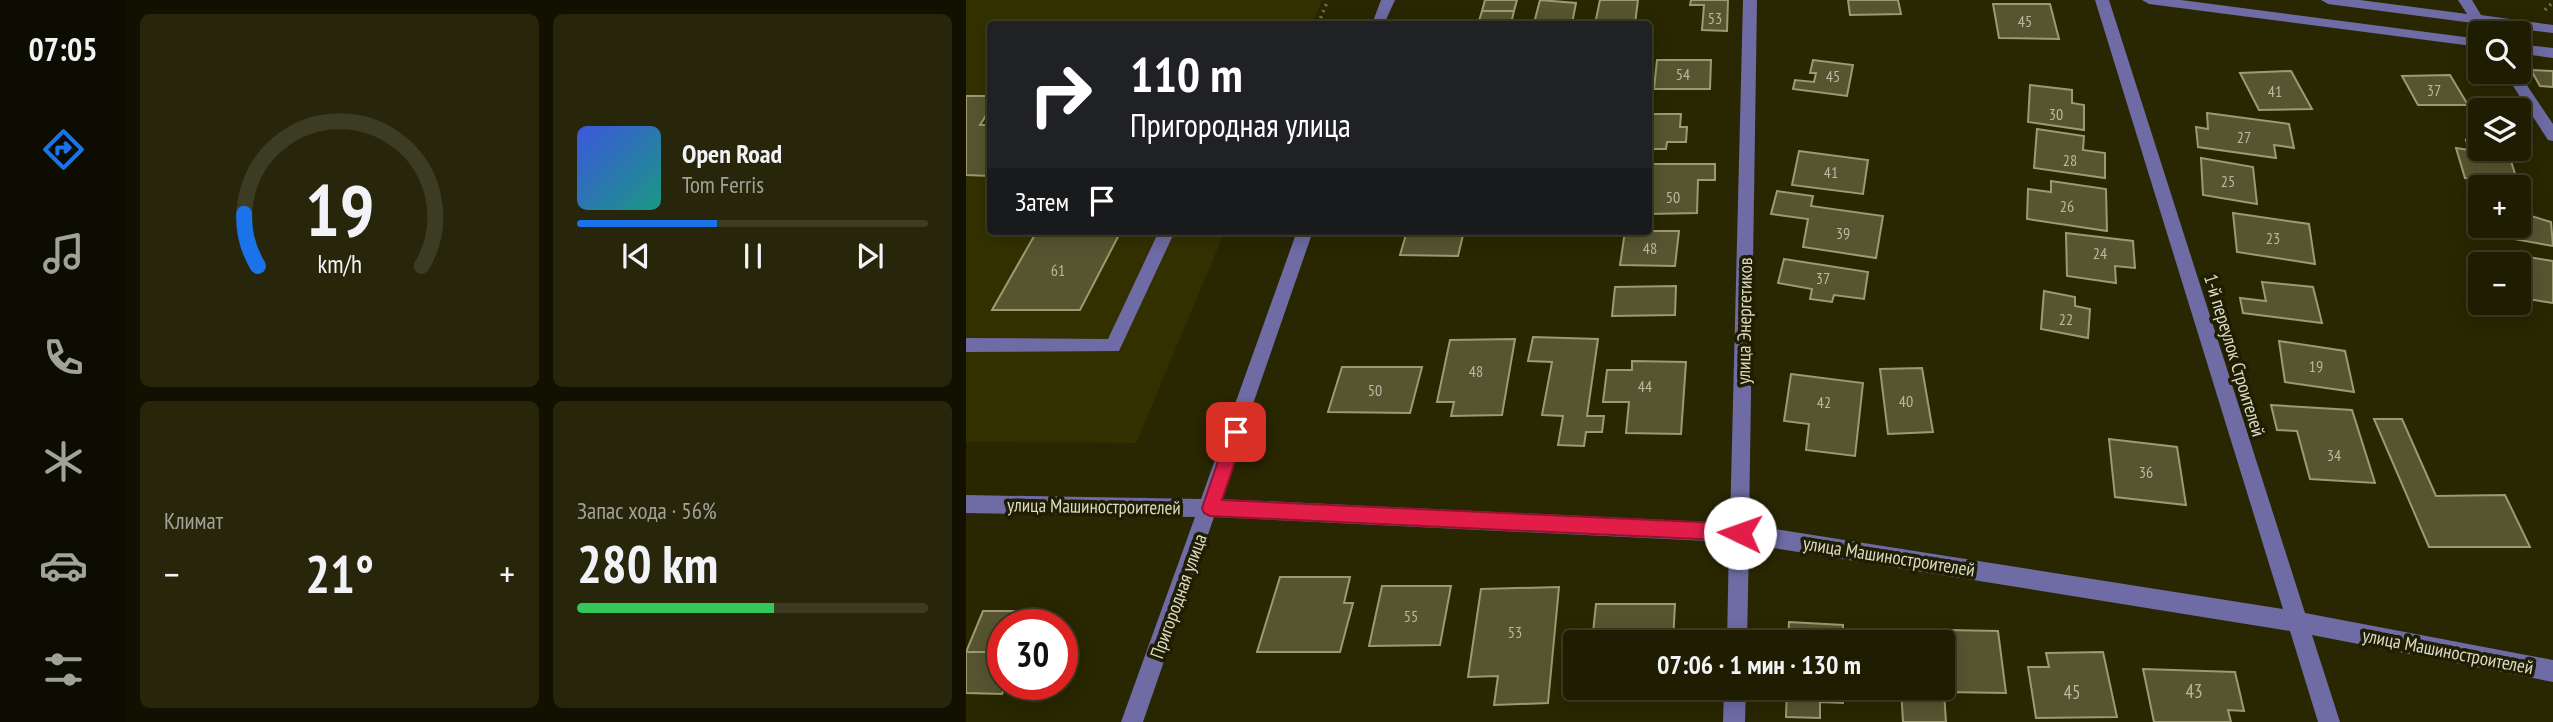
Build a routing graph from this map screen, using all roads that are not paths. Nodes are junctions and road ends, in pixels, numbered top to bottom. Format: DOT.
graph roads {
  1 [pos="1388,0"];
  2 [pos="1750,0"];
  3 [pos="2102,0"];
  4 [pos="2149,0"];
  5 [pos="2328,0"];
  6 [pos="2465,0"];
  7 [pos="2476,19"];
  8 [pos="1379,21"];
  9 [pos="2553,29"];
  10 [pos="2468,41"];
  11 [pos="2531,50"];
  12 [pos="2553,53"];
  13 [pos="2519,84"];
  14 [pos="2553,136"];
  15 [pos="1165,235"];
  16 [pos="1304,235"];
  17 [pos="966,345"];
  18 [pos="966,504"];
  19 [pos="1210,508"];
  20 [pos="1740,533"];
  21 [pos="2295,621"];
  22 [pos="1737,630"];
  23 [pos="2553,671"];
  24 [pos="1735,700"];
  25 [pos="1132,722"];
  26 [pos="1734,722"];
  27 [pos="2329,722"];
  1 -- 8 [label="street"];
  2 -- 20 [label="street, улица Энергетиков"];
  3 -- 21 [label="street, 1-й переулок Строителей"];
  4 -- 10 [label="street"];
  5 -- 7 [label="street"];
  6 -- 7 [label="street"];
  7 -- 9 [label="street"];
  11 -- 12 [label="street"];
  13 -- 14 [label="street"];
  15 -- 17 [label="street"];
  16 -- 19 [label="street, Пригородная улица"];
  18 -- 19 [label="street, улица Машиностроителей"];
  19 -- 20 [label="street, улица Машиностроителей"];
  19 -- 25 [label="street, Пригородная улица"];
  20 -- 21 [label="street, улица Машиностроителей"];
  20 -- 22 [label="street, улица Энергетиков"];
  21 -- 23 [label="street, улица Машиностроителей"];
  21 -- 27 [label="street, 1-й переулок Строителей"];
  24 -- 26 [label="street"];
}
